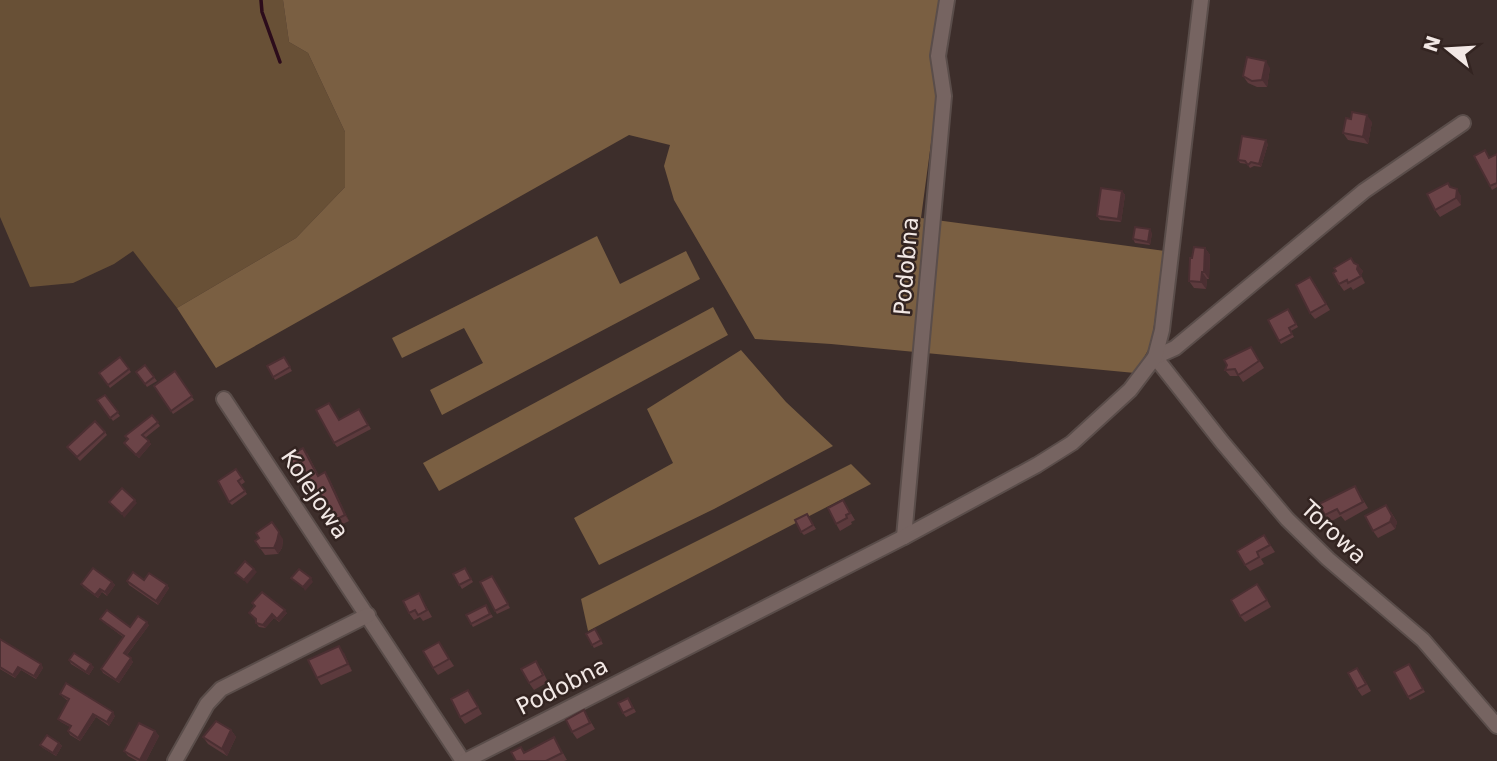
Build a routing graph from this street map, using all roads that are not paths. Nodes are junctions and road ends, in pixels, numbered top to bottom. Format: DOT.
graph roads {
  1 [pos="947,0"];
  2 [pos="1201,0"];
  3 [pos="1463,124"];
  4 [pos="1155,357"];
  5 [pos="224,399"];
  6 [pos="904,537"];
  7 [pos="368,615"];
  8 [pos="1497,726"];
  9 [pos="175,761"];
  10 [pos="464,761"];
  1 -- 6 [label="street, Podobna"];
  2 -- 4 [label="street"];
  3 -- 4 [label="street"];
  4 -- 6 [label="street, Podobna"];
  4 -- 8 [label="street, Torowa"];
  5 -- 7 [label="street, Kolejowa"];
  6 -- 10 [label="street, Podobna"];
  7 -- 9 [label="street"];
  7 -- 10 [label="street, Kolejowa"];
}
